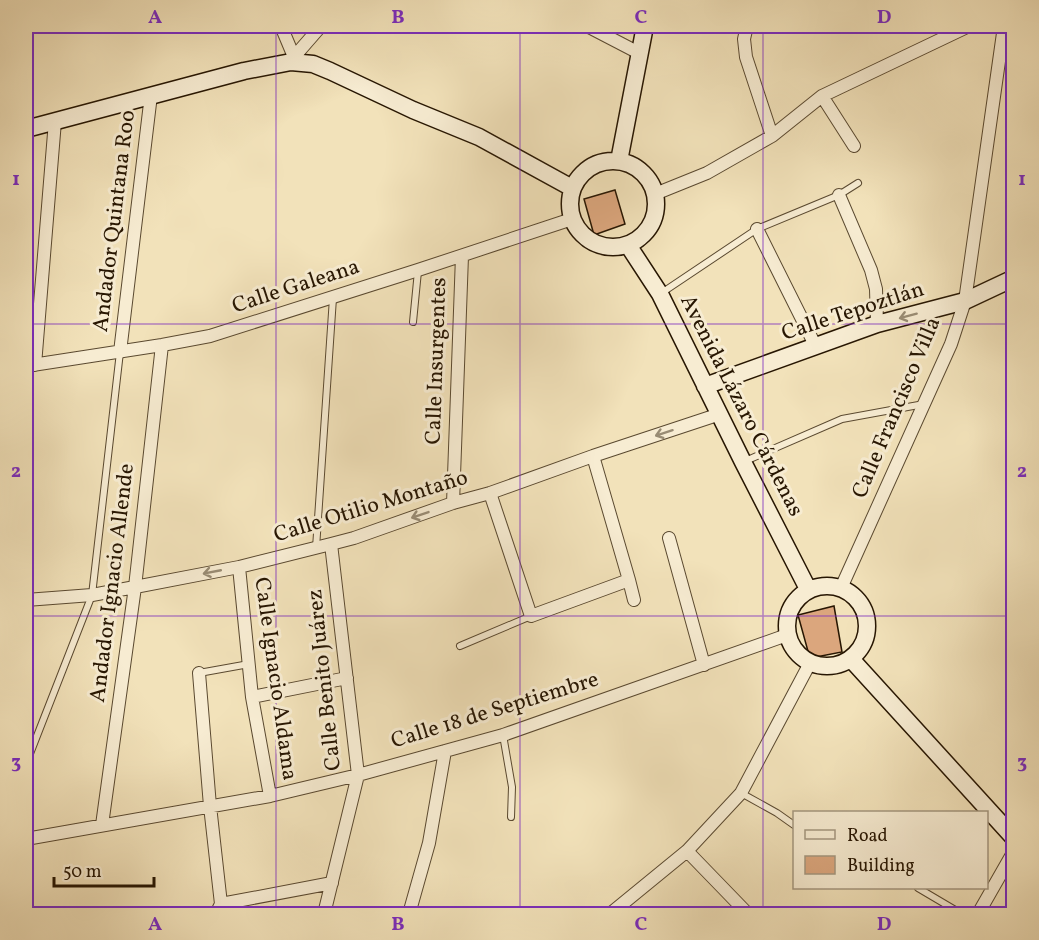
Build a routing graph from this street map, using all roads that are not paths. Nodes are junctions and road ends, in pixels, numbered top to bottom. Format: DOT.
graph roads {
  1 [pos="281,26"];
  2 [pos="321,26"];
  3 [pos="587,26"];
  4 [pos="645,26"];
  5 [pos="747,26"];
  6 [pos="969,26"];
  7 [pos="1004,26"];
  8 [pos="639,53"];
  9 [pos="293,59"];
  10 [pos="151,95"];
  11 [pos="822,96"];
  12 [pos="55,120"];
  13 [pos="26,129"];
  14 [pos="772,136"];
  15 [pos="854,146"];
  16 [pos="619,161"];
  17 [pos="858,183"];
  18 [pos="572,188"];
  19 [pos="655,194"];
  20 [pos="839,195"];
  21 [pos="572,219"];
  22 [pos="758,229"];
  23 [pos="628,245"];
  24 [pos="462,256"];
  25 [pos="418,270"];
  26 [pos="1014,278"];
  27 [pos="660,294"];
  28 [pos="334,297"];
  29 [pos="965,302"];
  30 [pos="413,322"];
  31 [pos="877,324"];
  32 [pos="162,345"];
  33 [pos="816,347"];
  34 [pos="120,352"];
  35 [pos="30,366"];
  36 [pos="705,386"];
  37 [pos="924,404"];
  38 [pos="720,414"];
  39 [pos="593,456"];
  40 [pos="743,462"];
  41 [pos="490,493"];
  42 [pos="453,503"];
  43 [pos="669,538"];
  44 [pos="331,544"];
  45 [pos="316,548"];
  46 [pos="239,567"];
  47 [pos="629,580"];
  48 [pos="135,587"];
  49 [pos="841,588"];
  50 [pos="808,589"];
  51 [pos="92,595"];
  52 [pos="26,600"];
  53 [pos="633,600"];
  54 [pos="531,616"];
  55 [pos="787,635"];
  56 [pos="460,646"];
  57 [pos="851,659"];
  58 [pos="810,663"];
  59 [pos="249,664"];
  60 [pos="704,665"];
  61 [pos="200,673"];
  62 [pos="347,678"];
  63 [pos="252,697"];
  64 [pos="503,735"];
  65 [pos="445,751"];
  66 [pos="26,764"];
  67 [pos="358,776"];
  68 [pos="741,793"];
  69 [pos="270,796"];
  70 [pos="210,806"];
  71 [pos="511,817"];
  72 [pos="793,824"];
  73 [pos="102,825"];
  74 [pos="1014,838"];
  75 [pos="26,839"];
  76 [pos="687,851"];
  77 [pos="1014,851"];
  78 [pos="332,883"];
  79 [pos="920,889"];
  80 [pos="219,909"];
  81 [pos="324,915"];
  82 [pos="409,915"];
  83 [pos="610,915"];
  84 [pos="748,915"];
  85 [pos="962,915"];
  86 [pos="978,915"];
  1 -- 9 [label="street"];
  2 -- 9 [label="street"];
  3 -- 8 [label="street"];
  4 -- 8 [label="street"];
  5 -- 14 [label="street"];
  6 -- 11 [label="street"];
  7 -- 29 [label="street, Calle Francisco Villa"];
  8 -- 16 [label="street"];
  9 -- 10 [label="street"];
  9 -- 18 [label="street"];
  10 -- 12 [label="street"];
  10 -- 34 [label="street, Andador Quintana Roo"];
  11 -- 14 [label="street"];
  11 -- 15 [label="street"];
  12 -- 13 [label="street"];
  12 -- 35 [label="street"];
  14 -- 19 [label="street"];
  16 -- 18 [label="street"];
  16 -- 19 [label="street"];
  17 -- 20 [label="lane"];
  18 -- 21 [label="street"];
  19 -- 23 [label="street"];
  20 -- 22 [label="lane"];
  20 -- 31 [label="street"];
  21 -- 23 [label="street"];
  21 -- 24 [label="street, Calle Galeana"];
  22 -- 27 [label="lane"];
  22 -- 33 [label="street"];
  23 -- 27 [label="street, Avenida Lázaro Cárdenas"];
  24 -- 25 [label="street, Calle Galeana"];
  24 -- 42 [label="street, Calle Insurgentes"];
  25 -- 28 [label="street, Calle Galeana"];
  25 -- 30 [label="lane"];
  26 -- 29 [label="street, Calle Tepoztlán"];
  27 -- 36 [label="street, Avenida Lázaro Cárdenas"];
  28 -- 32 [label="street, Calle Galeana"];
  28 -- 45 [label="lane"];
  29 -- 31 [label="street, Calle Tepoztlán, one-way"];
  29 -- 37 [label="street, Calle Francisco Villa"];
  31 -- 33 [label="street, Calle Tepoztlán"];
  32 -- 34 [label="street, Calle Galeana"];
  32 -- 48 [label="street, Andador Ignacio Allende"];
  33 -- 36 [label="street, Calle Tepoztlán"];
  34 -- 35 [label="street, Calle Galeana"];
  34 -- 51 [label="lane"];
  36 -- 38 [label="street, Avenida Lázaro Cárdenas"];
  37 -- 40 [label="lane"];
  37 -- 49 [label="street, Calle Francisco Villa"];
  38 -- 39 [label="street, Calle Otilio Montaño, one-way"];
  38 -- 40 [label="street, Avenida Lázaro Cárdenas"];
  39 -- 41 [label="street, Calle Otilio Montaño"];
  39 -- 47 [label="street"];
  40 -- 50 [label="street, Avenida Lázaro Cárdenas"];
  41 -- 42 [label="street, Calle Otilio Montaño"];
  41 -- 54 [label="street"];
  42 -- 44 [label="street, Calle Otilio Montaño, one-way"];
  43 -- 60 [label="street"];
  44 -- 45 [label="street, Calle Otilio Montaño"];
  44 -- 62 [label="street, Calle Benito Juárez"];
  45 -- 46 [label="street, Calle Otilio Montaño"];
  46 -- 48 [label="street, Calle Otilio Montaño, one-way"];
  46 -- 59 [label="street, Calle Ignacio Aldama"];
  47 -- 53 [label="street"];
  47 -- 54 [label="street"];
  48 -- 51 [label="street, Calle Otilio Montaño"];
  48 -- 73 [label="street, Andador Ignacio Allende"];
  49 -- 50 [label="street"];
  49 -- 57 [label="street"];
  50 -- 55 [label="street"];
  51 -- 52 [label="street, Calle Otilio Montaño"];
  51 -- 66 [label="lane"];
  54 -- 56 [label="lane"];
  55 -- 58 [label="street"];
  55 -- 60 [label="street, Calle 18 de Septiembre"];
  57 -- 58 [label="street"];
  57 -- 74 [label="street"];
  58 -- 68 [label="street"];
  59 -- 61 [label="lane"];
  59 -- 63 [label="street, Calle Ignacio Aldama"];
  60 -- 64 [label="street, Calle 18 de Septiembre"];
  61 -- 70 [label="street"];
  62 -- 63 [label="street"];
  62 -- 67 [label="street, Calle Benito Juárez"];
  63 -- 69 [label="street, Calle Ignacio Aldama"];
  64 -- 65 [label="street, Calle 18 de Septiembre"];
  64 -- 71 [label="lane"];
  65 -- 67 [label="street, Calle 18 de Septiembre"];
  65 -- 82 [label="street"];
  67 -- 69 [label="street, Calle 18 de Septiembre"];
  67 -- 78 [label="street, Calle Benito Juárez"];
  68 -- 72 [label="lane"];
  68 -- 76 [label="street"];
  69 -- 70 [label="street, Calle 18 de Septiembre"];
  70 -- 73 [label="street, Calle 18 de Septiembre"];
  70 -- 80 [label="street"];
  73 -- 75 [label="street, Calle 18 de Septiembre"];
  76 -- 83 [label="street"];
  76 -- 84 [label="street"];
  77 -- 86 [label="street"];
  78 -- 80 [label="street"];
  78 -- 81 [label="street, Calle Benito Juárez"];
  79 -- 85 [label="lane"];
}
